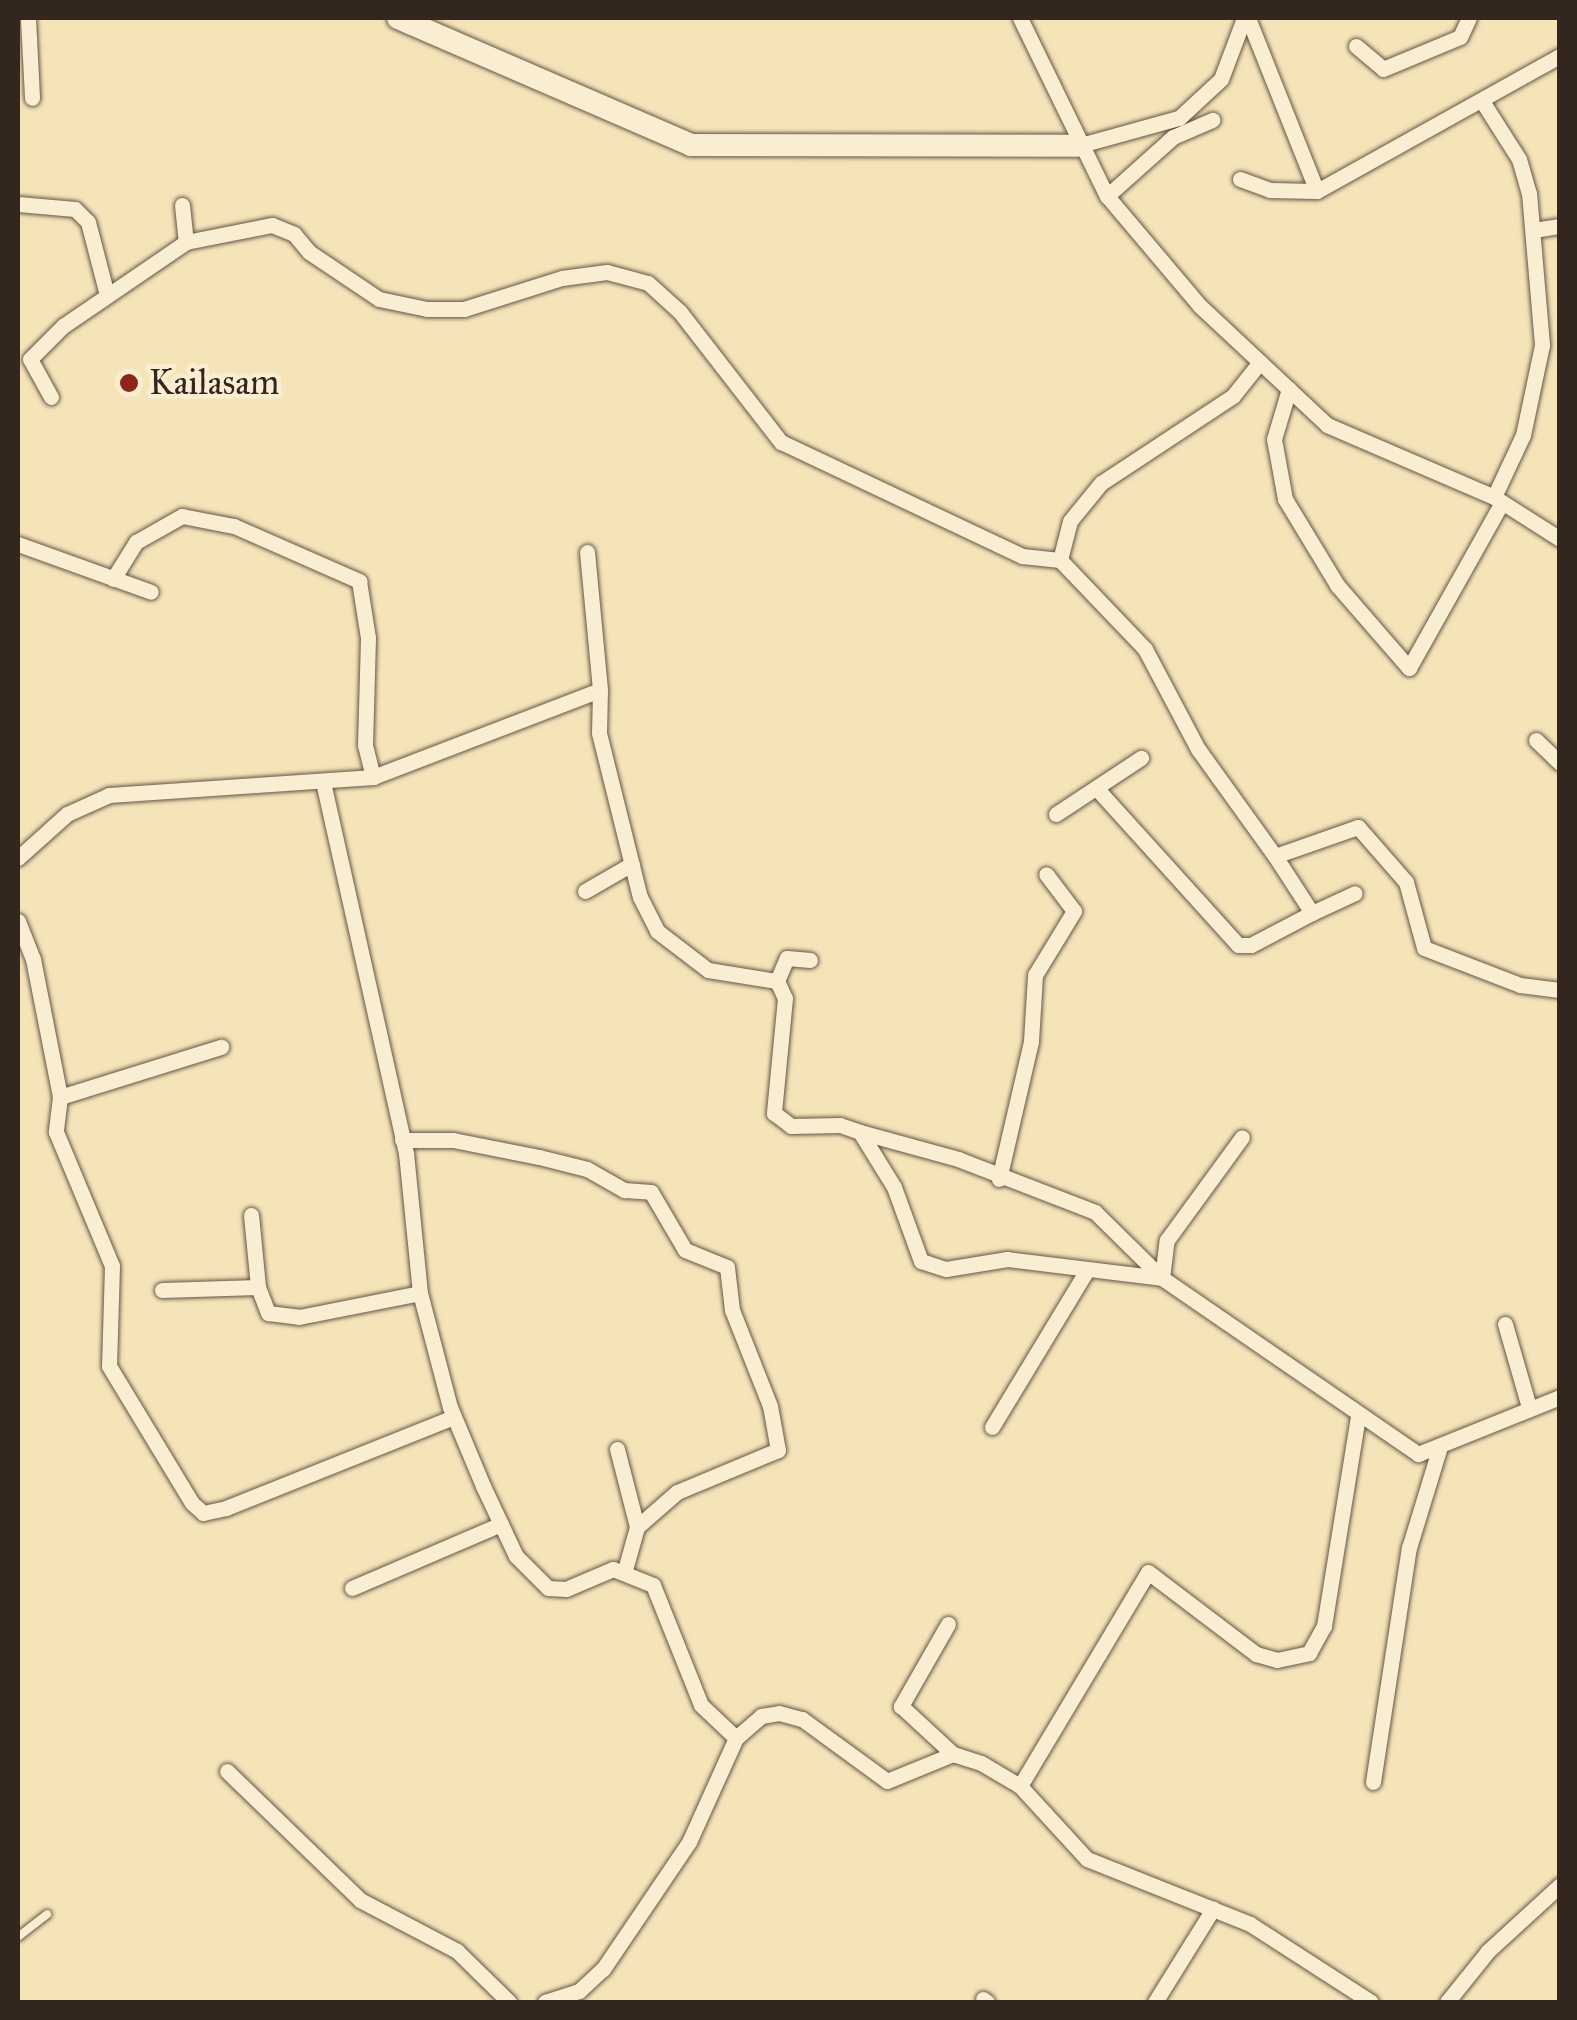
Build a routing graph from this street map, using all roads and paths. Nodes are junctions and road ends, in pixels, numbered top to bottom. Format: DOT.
graph roads {
  1 [pos="28,18"];
  2 [pos="398,18"];
  3 [pos="1020,18"];
  4 [pos="1246,18"];
  5 [pos="1468,18"];
  6 [pos="1356,46"];
  7 [pos="1560,56"];
  8 [pos="32,98"];
  9 [pos="1482,100"];
  10 [pos="1212,120"];
  11 [pos="1077,146"];
  12 [pos="1240,179"];
  13 [pos="1317,191"];
  14 [pos="1107,196"];
  15 [pos="18,204"];
  16 [pos="182,205"];
  17 [pos="1560,226"];
  18 [pos="1534,230"];
  19 [pos="186,242"];
  20 [pos="107,294"];
  21 [pos="1260,362"];
  22 [pos="1288,389"];
  23 [pos="51,397"];
  24 [pos="1498,500"];
  25 [pos="1560,515"];
  26 [pos="1555,536"];
  27 [pos="18,544"];
  28 [pos="587,552"];
  29 [pos="1060,560"];
  30 [pos="113,579"];
  31 [pos="151,592"];
  32 [pos="600,690"];
  33 [pos="1536,740"];
  34 [pos="1141,758"];
  35 [pos="1560,763"];
  36 [pos="373,778"];
  37 [pos="323,782"];
  38 [pos="1098,790"];
  39 [pos="1056,814"];
  40 [pos="1275,856"];
  41 [pos="18,858"];
  42 [pos="632,864"];
  43 [pos="1046,874"];
  44 [pos="584,890"];
  45 [pos="1355,893"];
  46 [pos="1312,913"];
  47 [pos="18,921"];
  48 [pos="810,960"];
  49 [pos="777,981"];
  50 [pos="1560,990"];
  51 [pos="221,1047"];
  52 [pos="60,1097"];
  53 [pos="860,1132"];
  54 [pos="1242,1137"];
  55 [pos="402,1140"];
  56 [pos="999,1179"];
  57 [pos="251,1214"];
  58 [pos="1087,1270"];
  59 [pos="1162,1278"];
  60 [pos="258,1287"];
  61 [pos="162,1290"];
  62 [pos="420,1293"];
  63 [pos="1505,1324"];
  64 [pos="1560,1397"];
  65 [pos="1528,1408"];
  66 [pos="1358,1416"];
  67 [pos="453,1417"];
  68 [pos="992,1427"];
  69 [pos="617,1449"];
  70 [pos="1440,1450"];
  71 [pos="501,1524"];
  72 [pos="637,1528"];
  73 [pos="625,1570"];
  74 [pos="352,1588"];
  75 [pos="948,1624"];
  76 [pos="736,1738"];
  77 [pos="953,1754"];
  78 [pos="227,1771"];
  79 [pos="1374,1782"];
  80 [pos="1020,1786"];
  81 [pos="1560,1885"];
  82 [pos="1213,1910"];
  83 [pos="47,1914"];
  84 [pos="18,1937"];
  85 [pos="509,2002"];
  86 [pos="545,2002"];
  87 [pos="1156,2002"];
  88 [pos="1371,2002"];
  89 [pos="1448,2002"];
  1 -- 8 [label="street"];
  2 -- 11 [label="street"];
  3 -- 11 [label="street"];
  4 -- 11 [label="street"];
  4 -- 13 [label="street"];
  5 -- 6 [label="street"];
  7 -- 9 [label="street"];
  9 -- 13 [label="street"];
  9 -- 18 [label="street"];
  10 -- 14 [label="street"];
  11 -- 14 [label="street"];
  12 -- 13 [label="street"];
  14 -- 21 [label="street"];
  15 -- 20 [label="street"];
  16 -- 19 [label="street"];
  17 -- 18 [label="street"];
  18 -- 24 [label="street"];
  19 -- 20 [label="street"];
  19 -- 29 [label="street"];
  20 -- 23 [label="street"];
  21 -- 22 [label="street"];
  21 -- 29 [label="street"];
  22 -- 24 [label="street"];
  22 -- 24 [label="street"];
  24 -- 26 [label="street"];
  25 -- 26 [label="street"];
  27 -- 30 [label="street"];
  28 -- 32 [label="street"];
  29 -- 40 [label="street"];
  30 -- 31 [label="street"];
  30 -- 36 [label="street"];
  32 -- 36 [label="street"];
  32 -- 42 [label="street"];
  33 -- 35 [label="street"];
  34 -- 38 [label="street"];
  36 -- 37 [label="street"];
  37 -- 41 [label="street"];
  37 -- 55 [label="street"];
  38 -- 39 [label="street"];
  38 -- 46 [label="street"];
  40 -- 46 [label="street"];
  40 -- 50 [label="street"];
  42 -- 44 [label="street"];
  42 -- 49 [label="street"];
  43 -- 56 [label="street"];
  45 -- 46 [label="street"];
  47 -- 52 [label="street"];
  48 -- 49 [label="street"];
  49 -- 53 [label="street"];
  51 -- 52 [label="street"];
  52 -- 67 [label="street"];
  53 -- 56 [label="street"];
  53 -- 58 [label="street"];
  54 -- 59 [label="street"];
  55 -- 62 [label="street"];
  55 -- 72 [label="street"];
  56 -- 59 [label="street"];
  57 -- 60 [label="street"];
  58 -- 59 [label="street"];
  58 -- 68 [label="street"];
  59 -- 66 [label="street"];
  60 -- 61 [label="street"];
  60 -- 62 [label="street"];
  62 -- 67 [label="street"];
  63 -- 65 [label="street"];
  64 -- 65 [label="street"];
  65 -- 70 [label="street"];
  66 -- 70 [label="street"];
  66 -- 80 [label="street"];
  67 -- 71 [label="street"];
  69 -- 72 [label="street"];
  70 -- 79 [label="street"];
  71 -- 73 [label="street"];
  71 -- 74 [label="street"];
  72 -- 73 [label="street"];
  73 -- 76 [label="street"];
  75 -- 77 [label="street"];
  76 -- 77 [label="street"];
  76 -- 86 [label="street"];
  77 -- 80 [label="street"];
  78 -- 85 [label="street"];
  80 -- 82 [label="street"];
  81 -- 89 [label="street"];
  82 -- 87 [label="street"];
  82 -- 88 [label="street"];
  83 -- 84 [label="lane"];
}
